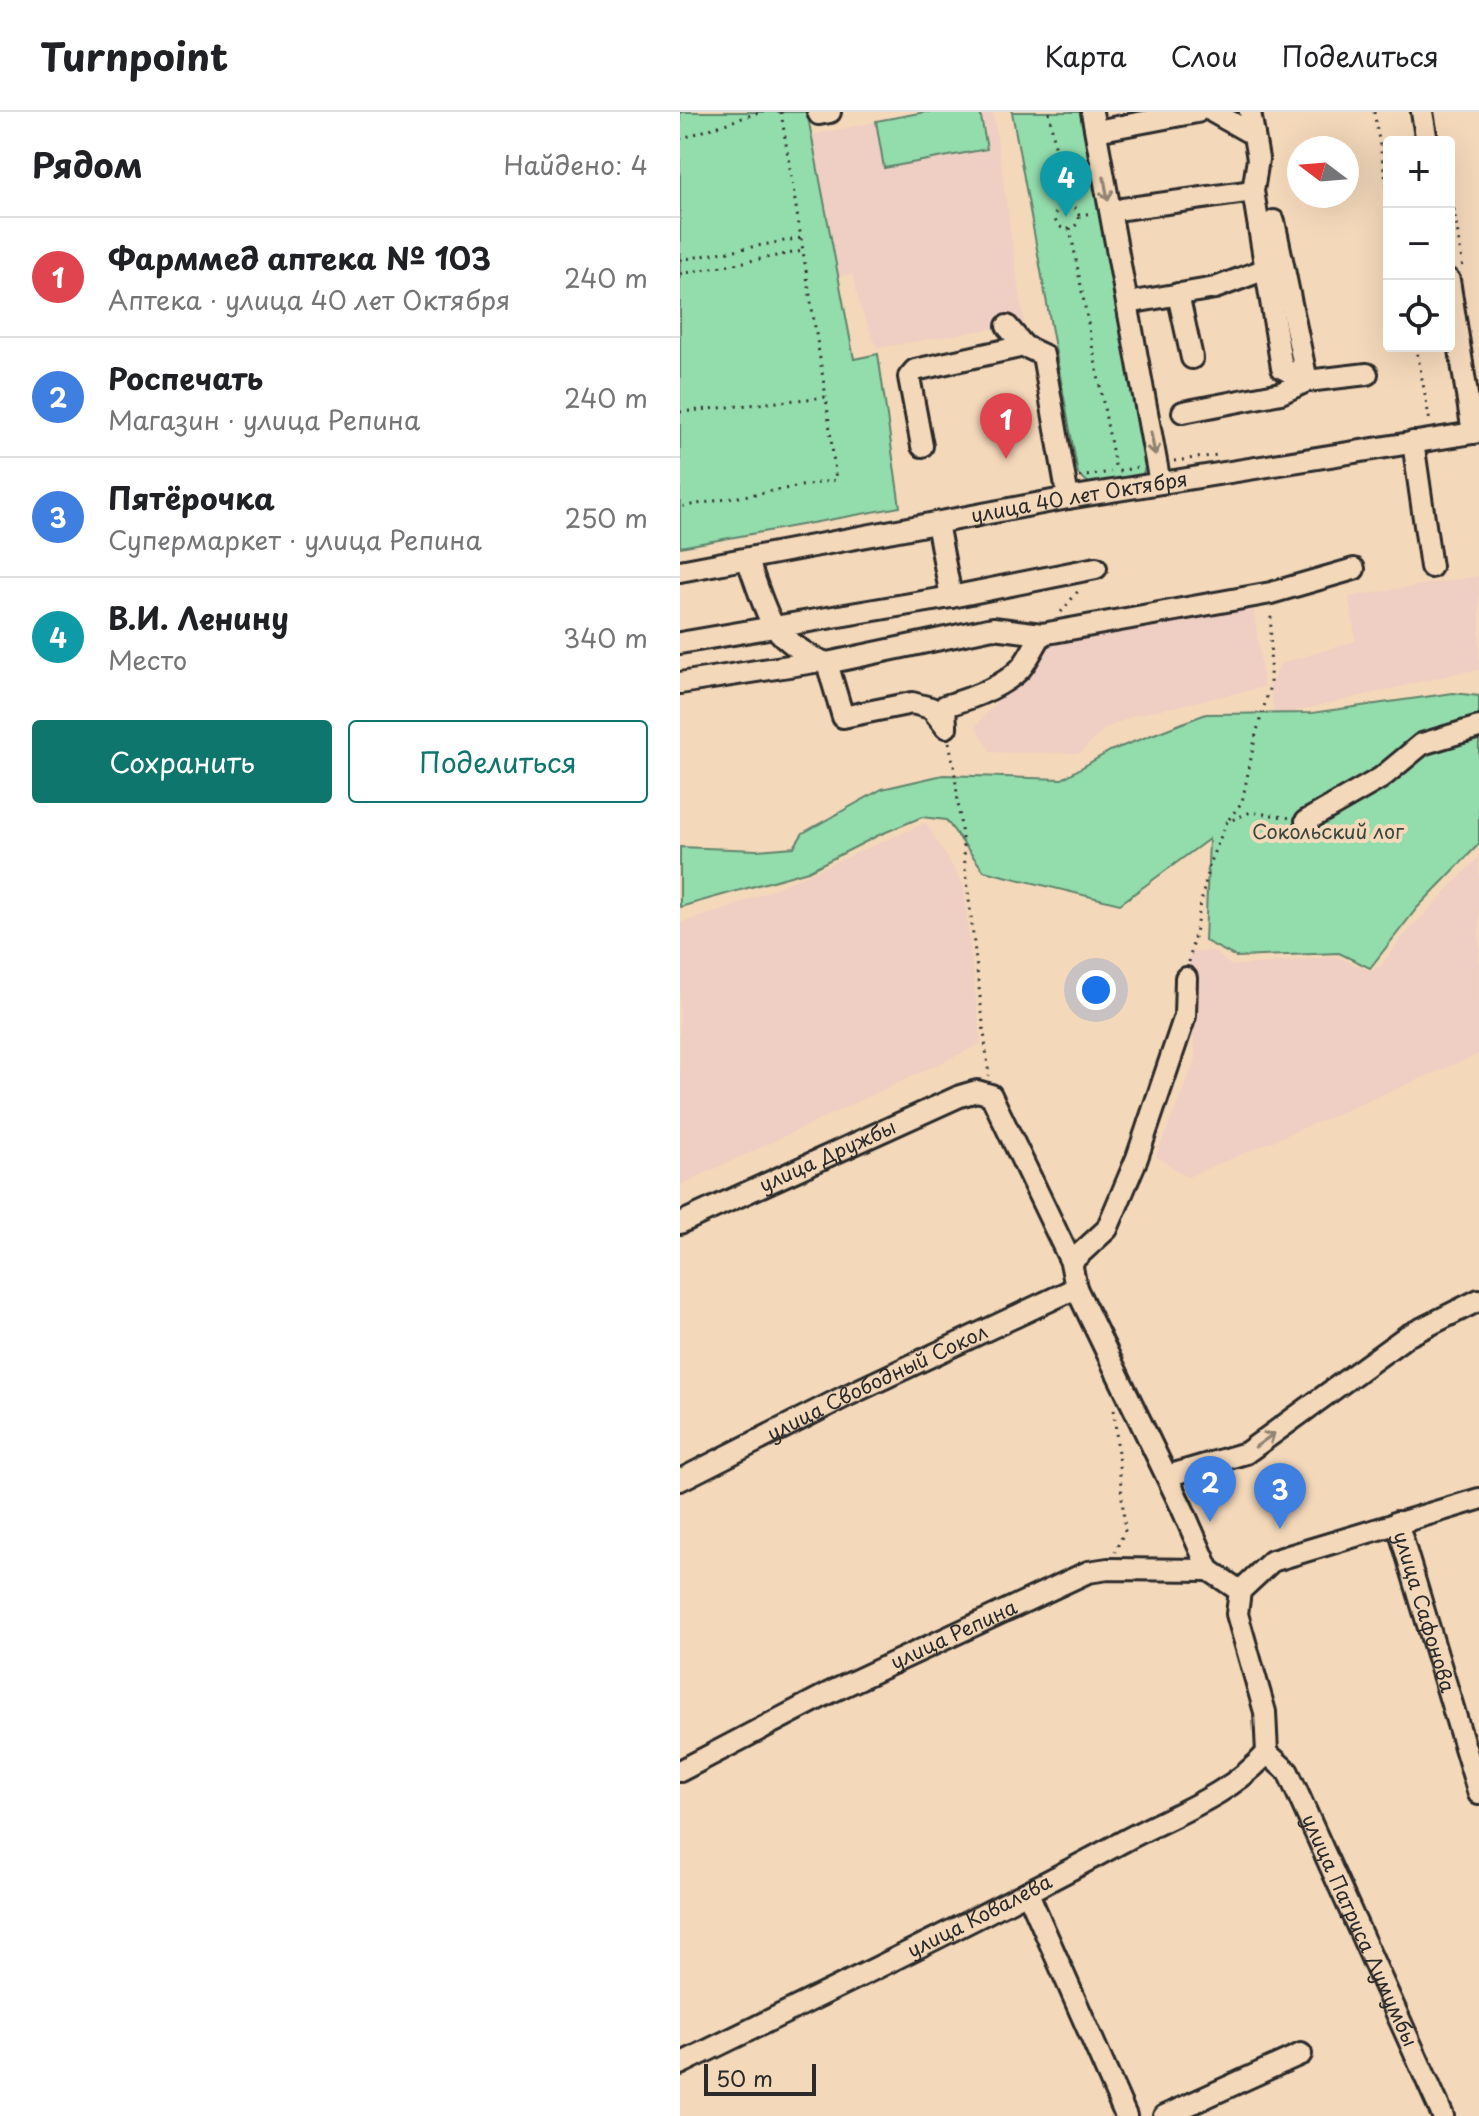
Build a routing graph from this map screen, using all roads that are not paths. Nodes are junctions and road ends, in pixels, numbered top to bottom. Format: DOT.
graph roads {
  1 [pos="818,112"];
  2 [pos="830,112"];
  3 [pos="1197,112"];
  4 [pos="1213,112"];
  5 [pos="1250,112"];
  6 [pos="1422,112"];
  7 [pos="1153,116"];
  8 [pos="1094,122"];
  9 [pos="1254,135"];
  10 [pos="1426,136"];
  11 [pos="1253,191"];
  12 [pos="1123,209"];
  13 [pos="1274,221"];
  14 [pos="1266,269"];
  15 [pos="1178,294"];
  16 [pos="1128,303"];
  17 [pos="1455,314"];
  18 [pos="1007,326"];
  19 [pos="1034,350"];
  20 [pos="1192,358"];
  21 [pos="1367,374"];
  22 [pos="1307,381"];
  23 [pos="1183,412"];
  24 [pos="1476,433"];
  25 [pos="1413,442"];
  26 [pos="922,446"];
  27 [pos="1160,483"];
  28 [pos="1068,498"];
  29 [pos="937,523"];
  30 [pos="747,559"];
  31 [pos="1431,567"];
  32 [pos="1096,568"];
  33 [pos="1354,569"];
  34 [pos="680,571"];
  35 [pos="951,597"];
  36 [pos="774,626"];
  37 [pos="1042,634"];
  38 [pos="680,643"];
  39 [pos="824,662"];
  40 [pos="680,683"];
  41 [pos="1479,727"];
  42 [pos="1306,821"];
  43 [pos="1186,978"];
  44 [pos="680,1223"];
  45 [pos="1071,1262"];
  46 [pos="1076,1288"];
  47 [pos="1479,1300"];
  48 [pos="1167,1476"];
  49 [pos="680,1480"];
  50 [pos="1479,1499"];
  51 [pos="1397,1522"];
  52 [pos="1209,1570"];
  53 [pos="1240,1591"];
  54 [pos="1267,1753"];
  55 [pos="680,1771"];
  56 [pos="1479,1794"];
  57 [pos="1028,1893"];
  58 [pos="1301,2054"];
  59 [pos="680,2064"];
  60 [pos="1126,2116"];
  61 [pos="1164,2116"];
  62 [pos="1443,2116"];
  1 -- 2 [label="street"];
  3 -- 7 [label="street"];
  4 -- 9 [label="street"];
  5 -- 9 [label="street"];
  6 -- 10 [label="street"];
  7 -- 8 [label="street"];
  8 -- 16 [label="street, one-way"];
  9 -- 11 [label="street"];
  11 -- 12 [label="street"];
  11 -- 14 [label="street"];
  13 -- 22 [label="street"];
  14 -- 15 [label="street"];
  14 -- 22 [label="street"];
  15 -- 16 [label="street"];
  15 -- 20 [label="street"];
  16 -- 27 [label="street, one-way"];
  17 -- 24 [label="street"];
  18 -- 19 [label="street"];
  19 -- 26 [label="street"];
  19 -- 28 [label="street"];
  21 -- 22 [label="street"];
  22 -- 23 [label="street"];
  24 -- 25 [label="street, улица 40 лет Октября"];
  25 -- 27 [label="street, улица 40 лет Октября"];
  25 -- 31 [label="street"];
  27 -- 28 [label="street, улица 40 лет Октября"];
  28 -- 29 [label="street, улица 40 лет Октября"];
  29 -- 30 [label="street, улица 40 лет Октября"];
  29 -- 35 [label="street"];
  30 -- 34 [label="street, улица 40 лет Октября"];
  30 -- 36 [label="street"];
  32 -- 35 [label="street"];
  33 -- 37 [label="street"];
  35 -- 36 [label="street"];
  36 -- 38 [label="street"];
  36 -- 39 [label="street"];
  37 -- 39 [label="street"];
  37 -- 39 [label="street"];
  39 -- 40 [label="street"];
  41 -- 42 [label="street"];
  43 -- 45 [label="street"];
  44 -- 45 [label="street, улица Дружбы"];
  45 -- 46 [label="street"];
  46 -- 48 [label="street"];
  46 -- 49 [label="street, улица Свободный Сокол"];
  48 -- 47 [label="street, one-way"];
  48 -- 52 [label="street"];
  50 -- 51 [label="street"];
  51 -- 53 [label="street"];
  51 -- 56 [label="street, улица Сафонова"];
  52 -- 53 [label="street"];
  52 -- 55 [label="street, улица Репина"];
  53 -- 54 [label="street"];
  54 -- 57 [label="street, улица Ковалёва"];
  54 -- 62 [label="street, улица Патриса Лумумбы"];
  57 -- 59 [label="street, улица Ковалёва"];
  57 -- 60 [label="street"];
  58 -- 61 [label="street"];
}
